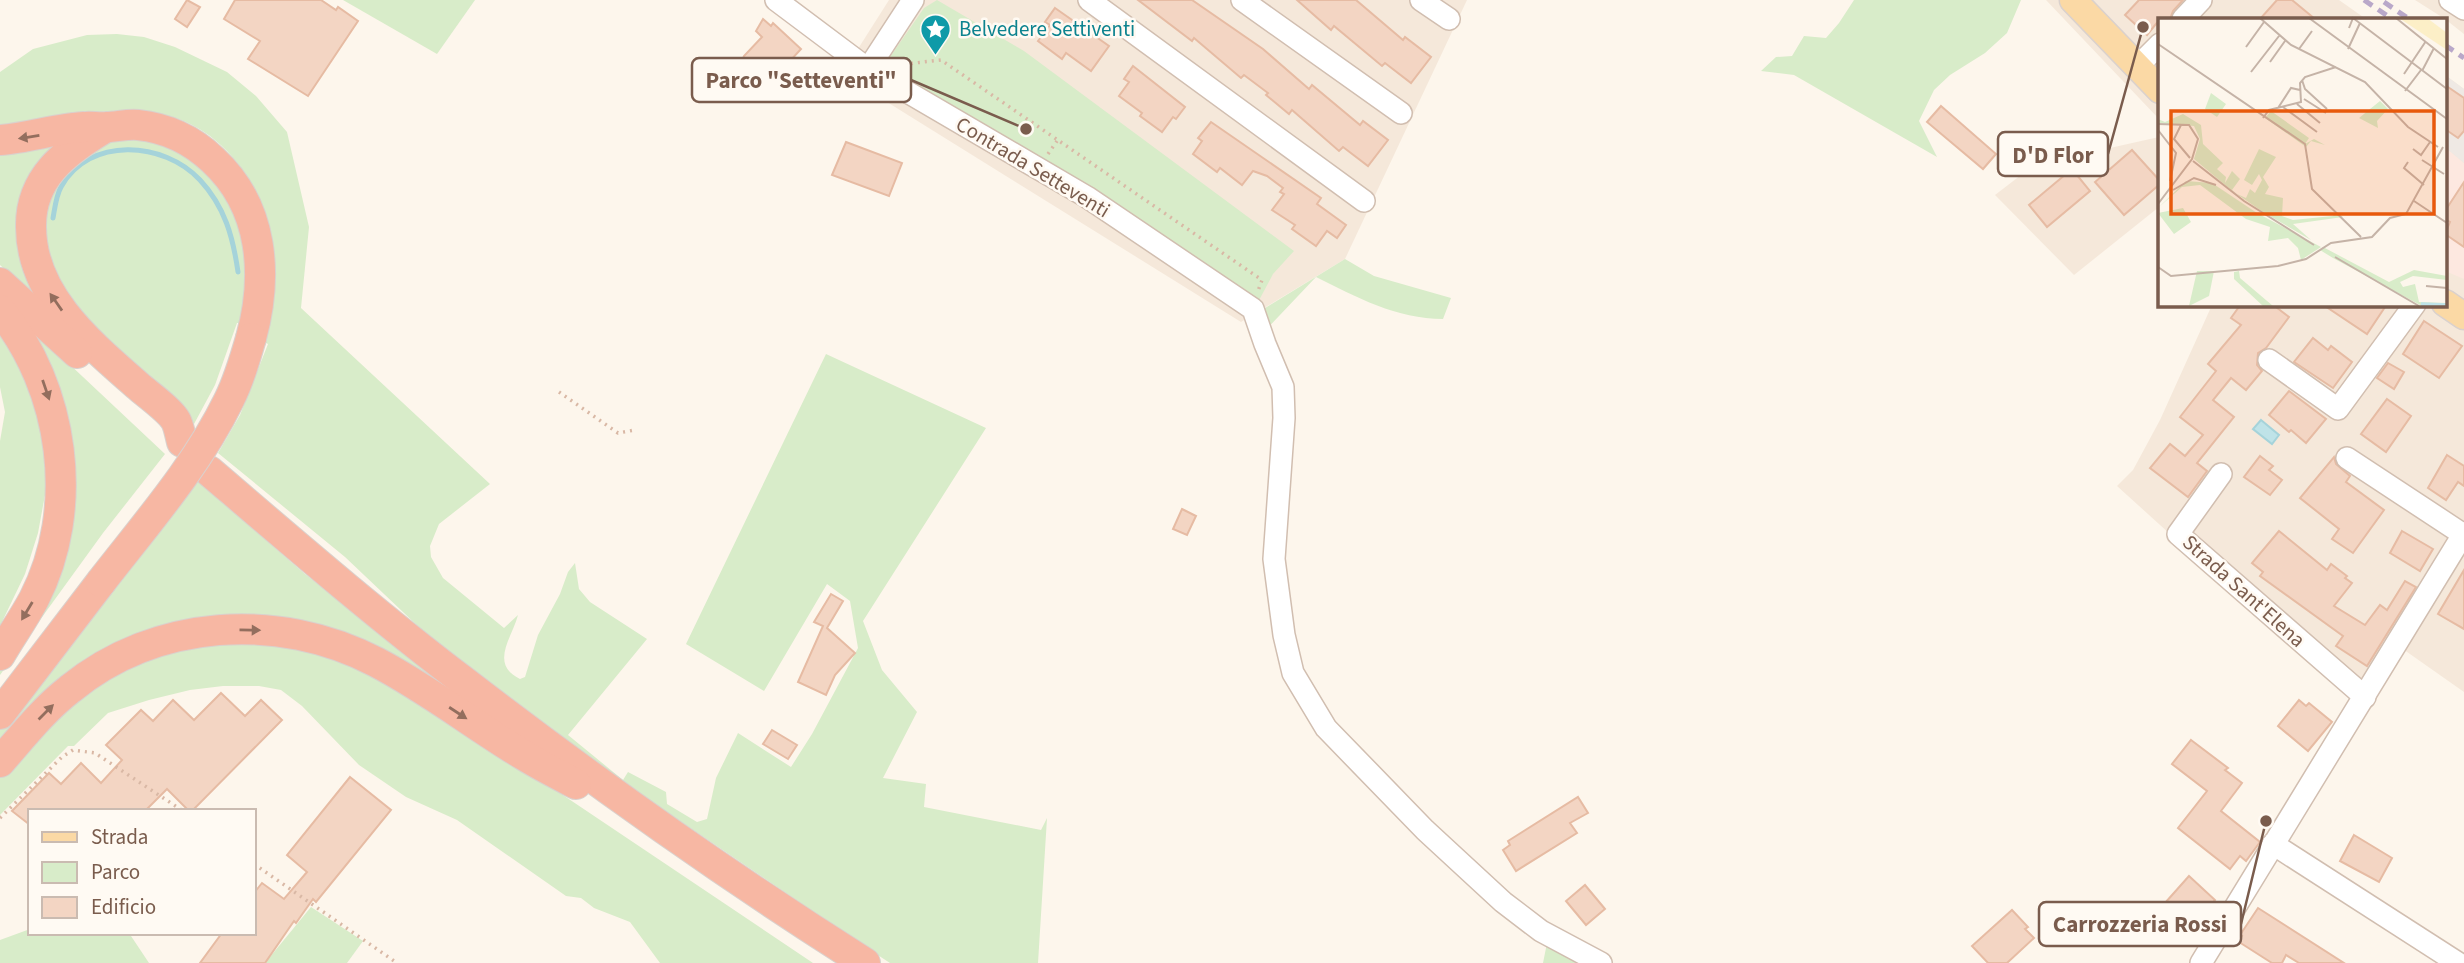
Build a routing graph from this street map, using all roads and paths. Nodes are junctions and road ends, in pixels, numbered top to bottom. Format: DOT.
graph roads {
  1 [pos="776,0"];
  2 [pos="913,0"];
  3 [pos="1089,0"];
  4 [pos="1242,0"];
  5 [pos="1421,0"];
  6 [pos="2073,0"];
  7 [pos="2201,0"];
  8 [pos="2450,0"];
  9 [pos="2464,9"];
  10 [pos="2184,18"];
  11 [pos="1449,19"];
  12 [pos="2158,46"];
  13 [pos="2136,68"];
  14 [pos="867,69"];
  15 [pos="2158,88"];
  16 [pos="1401,113"];
  17 [pos="106,127"];
  18 [pos="0,141"];
  19 [pos="1364,201"];
  20 [pos="0,283"];
  21 [pos="2446,289"];
  22 [pos="2464,294"];
  23 [pos="2446,304"];
  24 [pos="2414,306"];
  25 [pos="0,310"];
  26 [pos="1254,311"];
  27 [pos="2464,316"];
  28 [pos="2269,360"];
  29 [pos="559,393"];
  30 [pos="635,430"];
  31 [pos="2347,458"];
  32 [pos="209,471"];
  33 [pos="2221,474"];
  34 [pos="2464,535"];
  35 [pos="0,655"];
  36 [pos="2365,697"];
  37 [pos="0,714"];
  38 [pos="0,762"];
  39 [pos="180,809"];
  40 [pos="0,818"];
  41 [pos="2273,844"];
  42 [pos="687,846"];
  43 [pos="256,865"];
  44 [pos="397,963"];
  45 [pos="865,963"];
  46 [pos="1601,963"];
  47 [pos="2201,963"];
  48 [pos="2458,963"];
  1 -- 14 [label="street, Contrada Setteventi"];
  2 -- 14 [label="street"];
  3 -- 19 [label="street"];
  4 -- 16 [label="street"];
  5 -- 11 [label="street"];
  6 -- 13 [label="main road"];
  7 -- 10 [label="street"];
  8 -- 9 [label="street"];
  12 -- 13 [label="street"];
  13 -- 15 [label="main road"];
  14 -- 26 [label="street, Contrada Setteventi"];
  14 -- 26 [label="path"];
  17 -- 18 [label="highway, one-way"];
  20 -- 17 [label="highway, one-way"];
  17 -- 37 [label="highway, bridge"];
  21 -- 22 [label="main road"];
  23 -- 27 [label="main road"];
  24 -- 28 [label="street"];
  25 -- 35 [label="highway, one-way"];
  26 -- 46 [label="street"];
  29 -- 30 [label="path"];
  31 -- 34 [label="street"];
  32 -- 42 [label="highway"];
  33 -- 36 [label="street, Strada Sant'Elena"];
  34 -- 36 [label="street"];
  36 -- 41 [label="street"];
  38 -- 42 [label="highway, one-way"];
  39 -- 40 [label="path"];
  41 -- 47 [label="street"];
  41 -- 48 [label="street"];
  42 -- 45 [label="highway"];
  43 -- 44 [label="path"];
}
